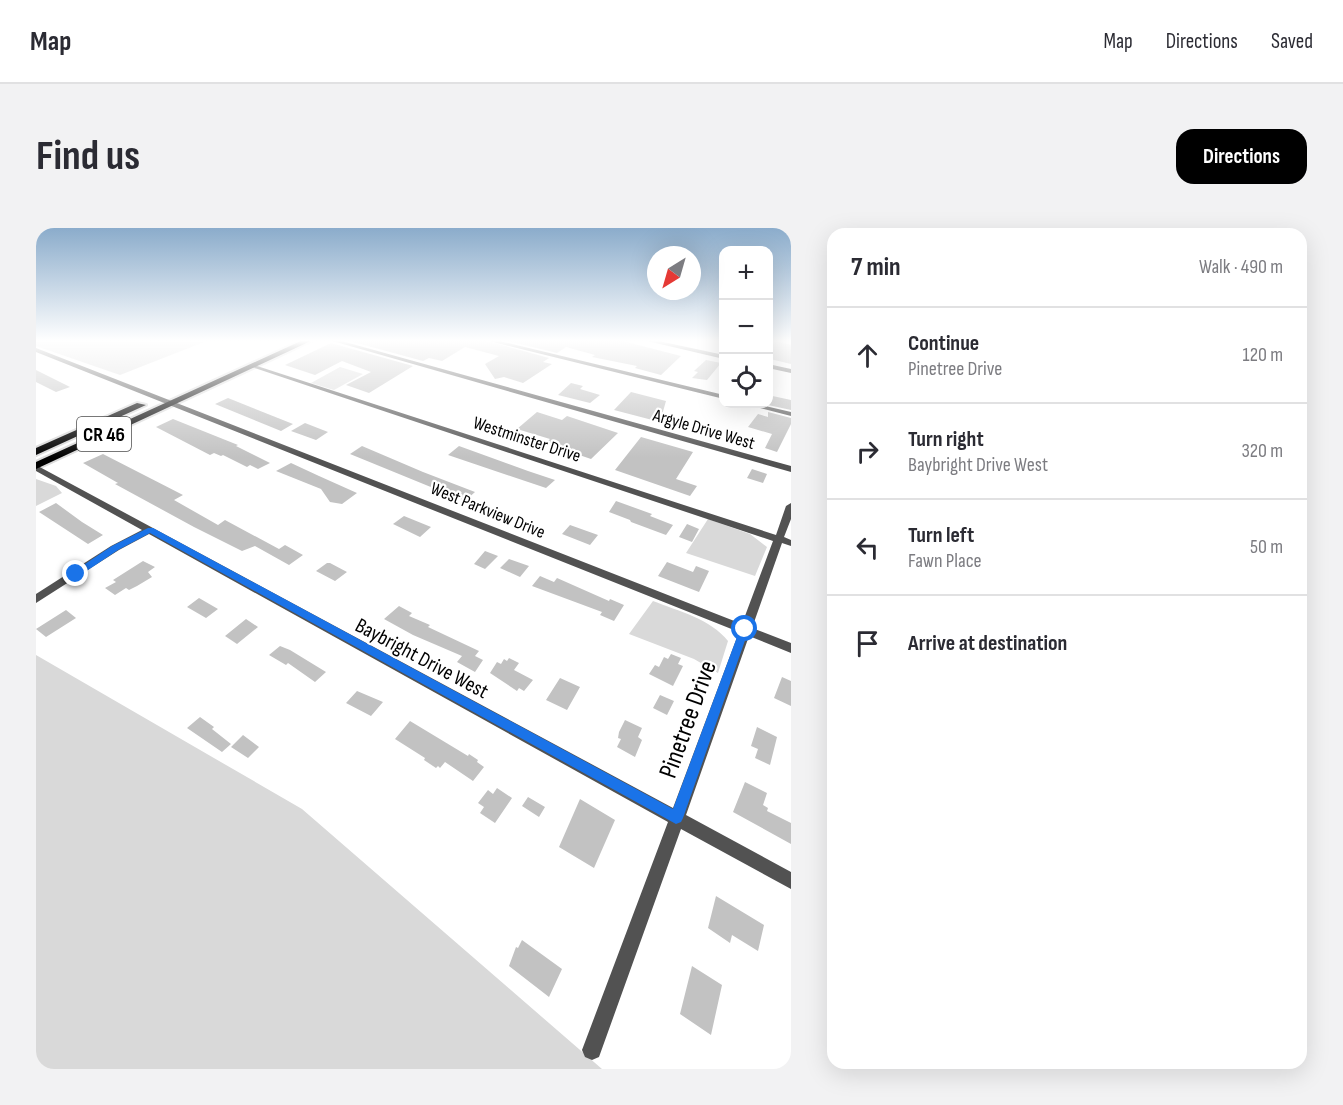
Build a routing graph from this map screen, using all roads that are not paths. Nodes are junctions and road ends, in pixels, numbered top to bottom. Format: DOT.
graph roads {
  1 [pos="115,379"];
  2 [pos="198,379"];
  3 [pos="216,379"];
  4 [pos="292,379"];
  5 [pos="472,379"];
  6 [pos="650,379"];
  7 [pos="189,383"];
  8 [pos="719,396"];
  9 [pos="166,398"];
  10 [pos="765,408"];
  11 [pos="791,414"];
  12 [pos="36,452"];
  13 [pos="36,467"];
  14 [pos="791,469"];
  15 [pos="791,506"];
  16 [pos="150,530"];
  17 [pos="785,541"];
  18 [pos="36,598"];
  19 [pos="745,629"];
  20 [pos="791,648"];
  21 [pos="676,818"];
  22 [pos="791,881"];
  23 [pos="592,1050"];
  1 -- 9 [label="street, West Parkview Drive"];
  2 -- 7 [label="highway"];
  3 -- 9 [label="highway, CR 46"];
  4 -- 17 [label="street, Westminster Drive"];
  5 -- 14 [label="street, Argyle Drive West"];
  6 -- 8 [label="street"];
  9 -- 12 [label="highway, CR 46"];
  9 -- 13 [label="highway, CR 46"];
  9 -- 19 [label="street, West Parkview Drive"];
  10 -- 11 [label="street"];
  13 -- 16 [label="street, Baybright Drive West"];
  15 -- 17 [label="street, Pinetree Drive"];
  16 -- 18 [label="street"];
  16 -- 21 [label="street, Baybright Drive West"];
  17 -- 19 [label="street, Pinetree Drive"];
  19 -- 20 [label="street, West Parkview Drive"];
  19 -- 21 [label="street, Pinetree Drive"];
  21 -- 22 [label="street, Baybright Drive West"];
  21 -- 23 [label="street, Pinetree Drive"];
}
